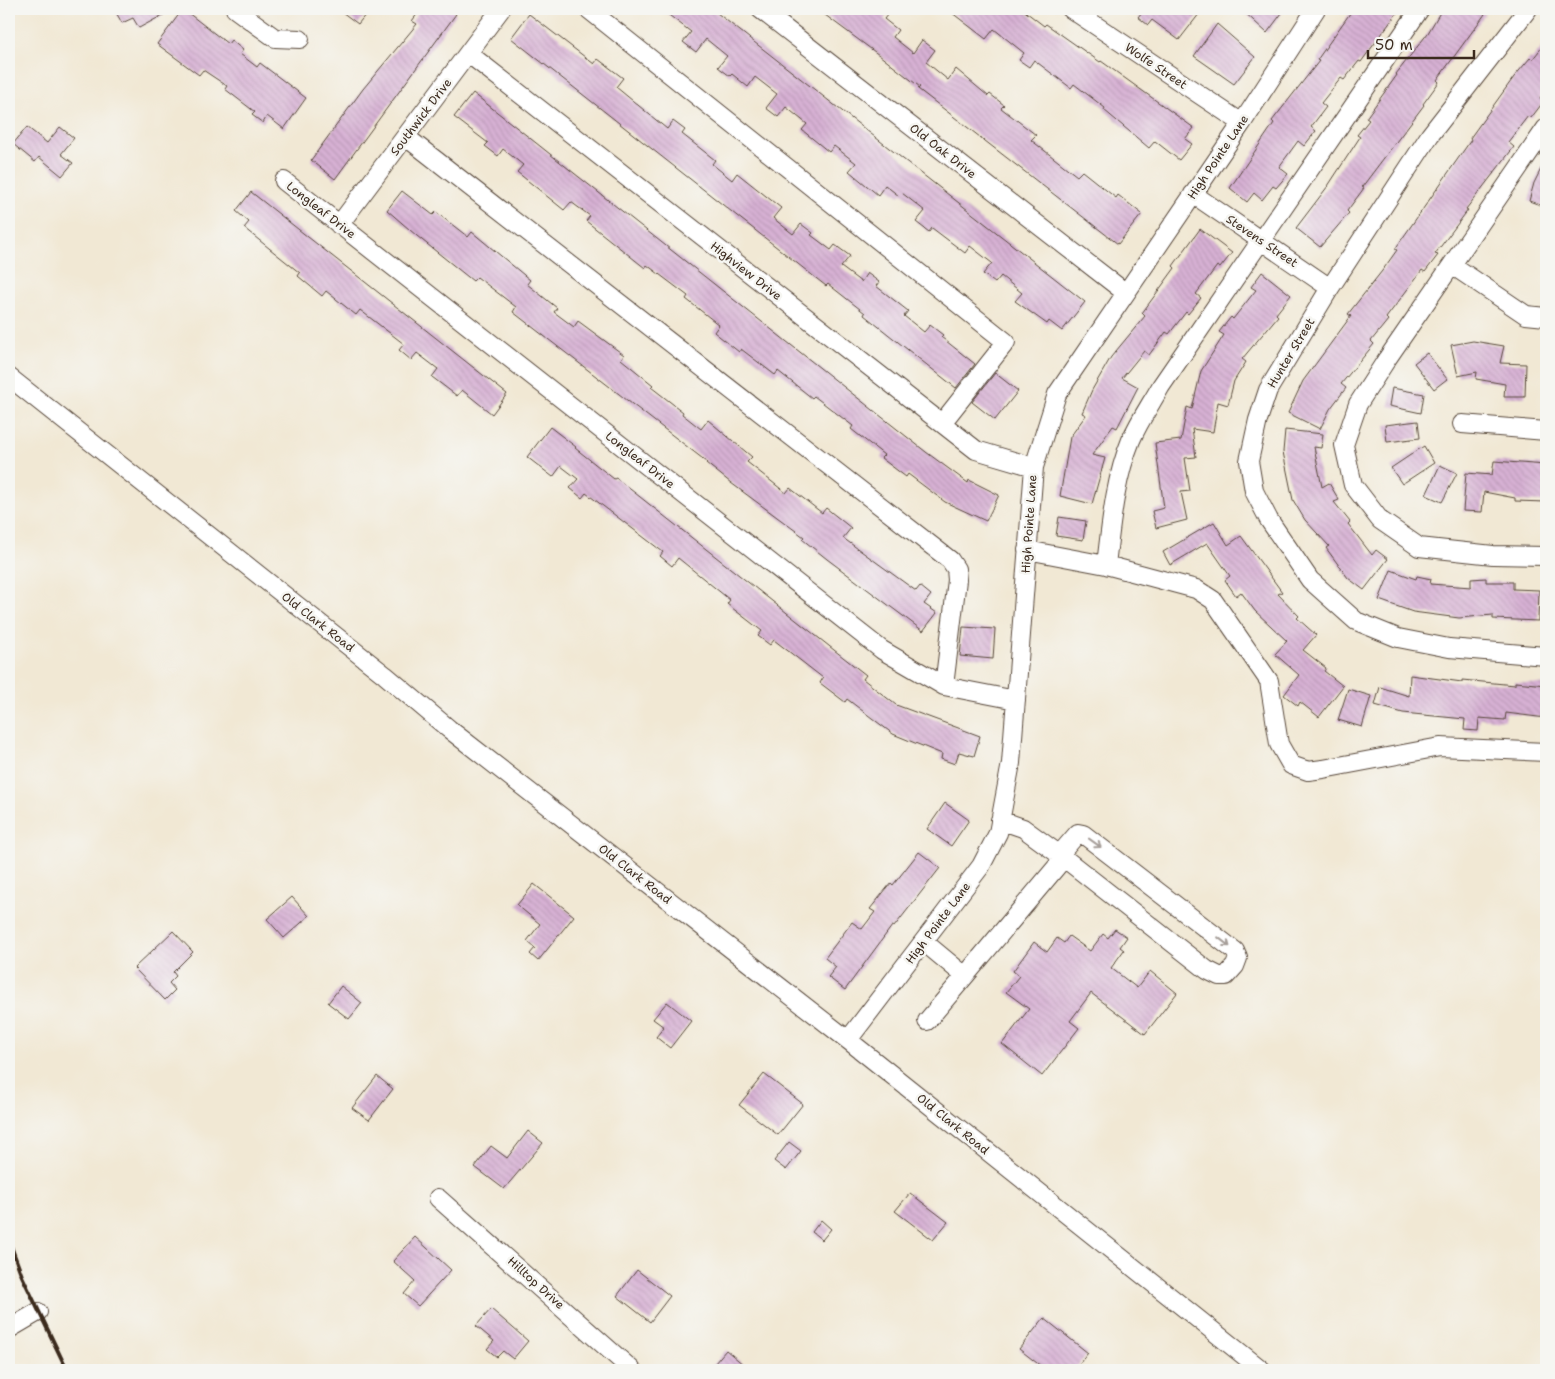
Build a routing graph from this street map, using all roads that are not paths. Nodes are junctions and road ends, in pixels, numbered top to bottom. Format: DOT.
graph roads {
  1 [pos="235,9"];
  2 [pos="501,9"];
  3 [pos="588,9"];
  4 [pos="760,9"];
  5 [pos="1071,9"];
  6 [pos="1316,9"];
  7 [pos="1420,9"];
  8 [pos="1528,9"];
  9 [pos="300,39"];
  10 [pos="469,54"];
  11 [pos="1242,123"];
  12 [pos="1546,128"];
  13 [pos="406,137"];
  14 [pos="284,181"];
  15 [pos="1193,194"];
  16 [pos="340,225"];
  17 [pos="1262,241"];
  18 [pos="1452,265"];
  19 [pos="1330,288"];
  20 [pos="1126,293"];
  21 [pos="1546,317"];
  22 [pos="9,377"];
  23 [pos="942,424"];
  24 [pos="1462,424"];
  25 [pos="1546,431"];
  26 [pos="1034,467"];
  27 [pos="1027,550"];
  28 [pos="1546,556"];
  29 [pos="1106,564"];
  30 [pos="1546,656"];
  31 [pos="944,686"];
  32 [pos="1016,700"];
  33 [pos="1546,752"];
  34 [pos="1000,820"];
  35 [pos="1062,856"];
  36 [pos="924,942"];
  37 [pos="965,976"];
  38 [pos="927,1021"];
  39 [pos="848,1040"];
  40 [pos="438,1198"];
  41 [pos="38,1312"];
  42 [pos="9,1329"];
  43 [pos="632,1370"];
  44 [pos="1262,1370"];
  1 -- 9 [label="street"];
  2 -- 10 [label="street, Southwick Drive"];
  3 -- 23 [label="street"];
  4 -- 20 [label="street, Old Oak Drive"];
  5 -- 11 [label="street, Wolfe Street"];
  6 -- 11 [label="street, High Pointe Lane"];
  7 -- 17 [label="street"];
  8 -- 19 [label="street, Hunter Street"];
  10 -- 13 [label="street, Southwick Drive"];
  10 -- 23 [label="street, Highview Drive"];
  11 -- 15 [label="street, High Pointe Lane"];
  12 -- 18 [label="street"];
  13 -- 16 [label="street, Southwick Drive"];
  13 -- 31 [label="street"];
  14 -- 16 [label="street, Longleaf Drive"];
  15 -- 17 [label="street, Stevens Street"];
  15 -- 20 [label="street, High Pointe Lane"];
  16 -- 31 [label="street, Longleaf Drive"];
  17 -- 19 [label="street, Stevens Street"];
  17 -- 29 [label="street"];
  18 -- 21 [label="street"];
  18 -- 28 [label="street"];
  19 -- 30 [label="street, Hunter Street"];
  20 -- 26 [label="street, High Pointe Lane"];
  22 -- 39 [label="street, Old Clark Road"];
  23 -- 26 [label="street, Highview Drive"];
  24 -- 25 [label="street"];
  26 -- 27 [label="street, High Pointe Lane"];
  27 -- 29 [label="street"];
  27 -- 32 [label="street, High Pointe Lane"];
  29 -- 33 [label="street"];
  31 -- 32 [label="street, Longleaf Drive"];
  32 -- 34 [label="street, High Pointe Lane"];
  34 -- 35 [label="street"];
  34 -- 36 [label="street, High Pointe Lane"];
  35 -- 35 [label="street, one-way"];
  35 -- 37 [label="street"];
  36 -- 37 [label="street"];
  36 -- 39 [label="street, High Pointe Lane"];
  37 -- 38 [label="street"];
  39 -- 44 [label="street, Old Clark Road"];
  40 -- 43 [label="street, Hilltop Drive"];
  41 -- 42 [label="street"];
}
